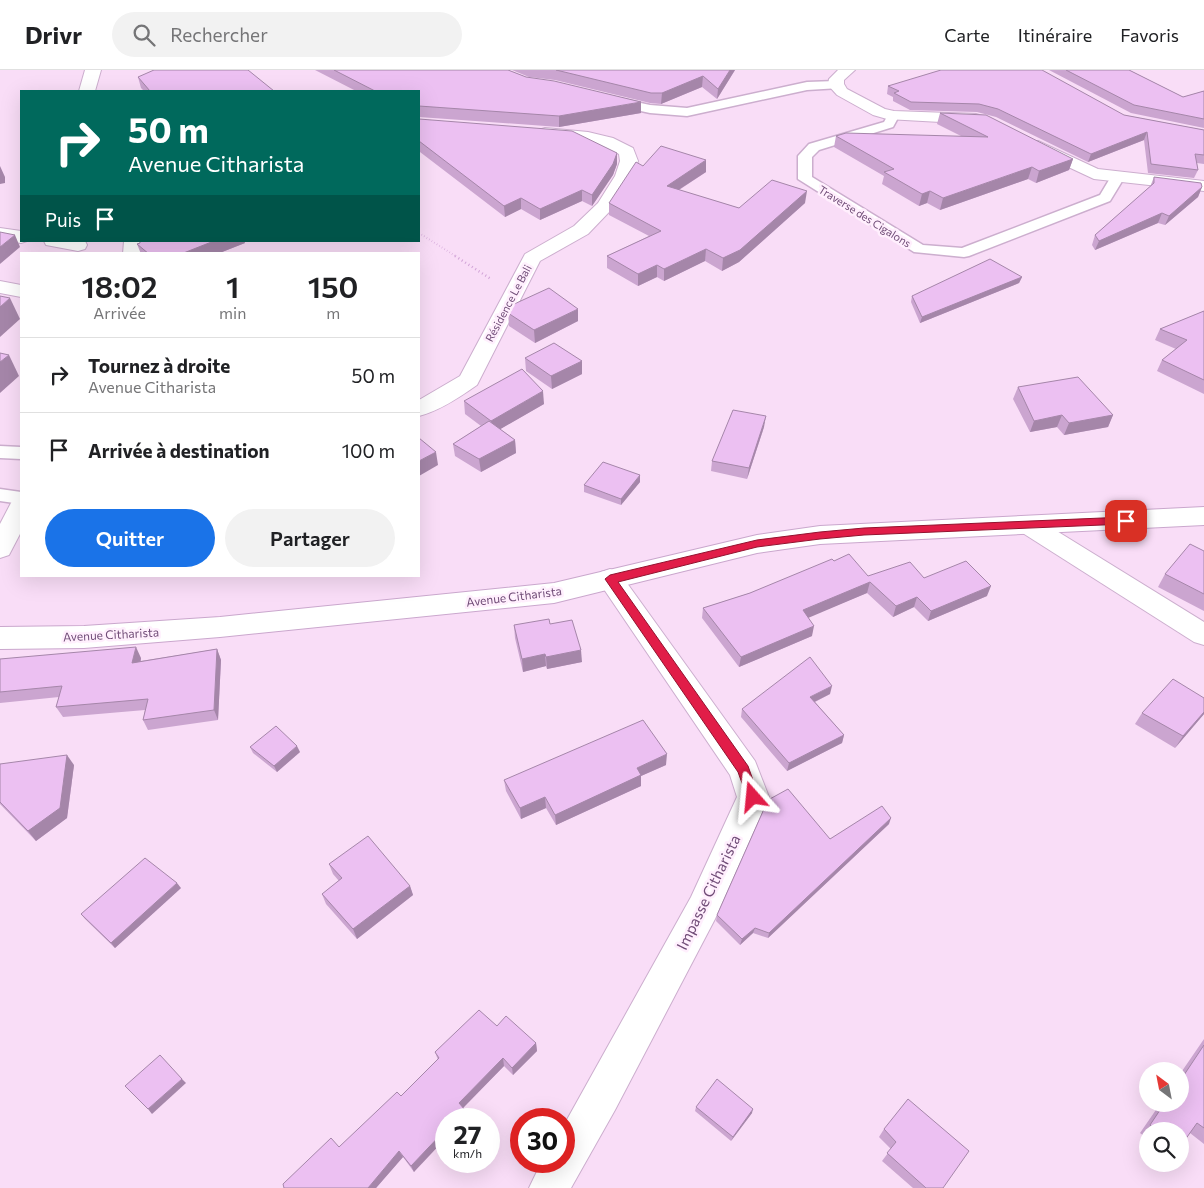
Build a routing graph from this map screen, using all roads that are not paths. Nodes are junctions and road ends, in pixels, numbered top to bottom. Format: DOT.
graph roads {
  1 [pos="93,70"];
  2 [pos="847,70"];
  3 [pos="836,85"];
  4 [pos="87,90"];
  5 [pos="600,98"];
  6 [pos="893,116"];
  7 [pos="989,122"];
  8 [pos="528,132"];
  9 [pos="1021,138"];
  10 [pos="1117,178"];
  11 [pos="1204,186"];
  12 [pos="0,234"];
  13 [pos="20,237"];
  14 [pos="57,242"];
  15 [pos="78,247"];
  16 [pos="0,287"];
  17 [pos="20,291"];
  18 [pos="420,408"];
  19 [pos="0,452"];
  20 [pos="20,453"];
  21 [pos="0,495"];
  22 [pos="20,498"];
  23 [pos="20,509"];
  24 [pos="1204,516"];
  25 [pos="1030,526"];
  26 [pos="0,549"];
  27 [pos="610,579"];
  28 [pos="1204,635"];
  29 [pos="0,638"];
  30 [pos="549,1188"];
  1 -- 4 [label="street"];
  2 -- 3 [label="street"];
  3 -- 5 [label="lane"];
  3 -- 6 [label="street"];
  6 -- 7 [label="street"];
  6 -- 10 [label="lane, Traverse des Cigalons"];
  8 -- 18 [label="street, Résidence Le Bali"];
  9 -- 10 [label="street"];
  10 -- 11 [label="street"];
  12 -- 13 [label="street"];
  14 -- 15 [label="street"];
  16 -- 17 [label="street"];
  19 -- 20 [label="lane"];
  21 -- 22 [label="lane"];
  23 -- 26 [label="street"];
  24 -- 25 [label="street, Avenue Citharista"];
  25 -- 27 [label="street, Avenue Citharista"];
  25 -- 28 [label="street"];
  27 -- 29 [label="street, Avenue Citharista"];
  27 -- 30 [label="street, Impasse Citharista"];
}
